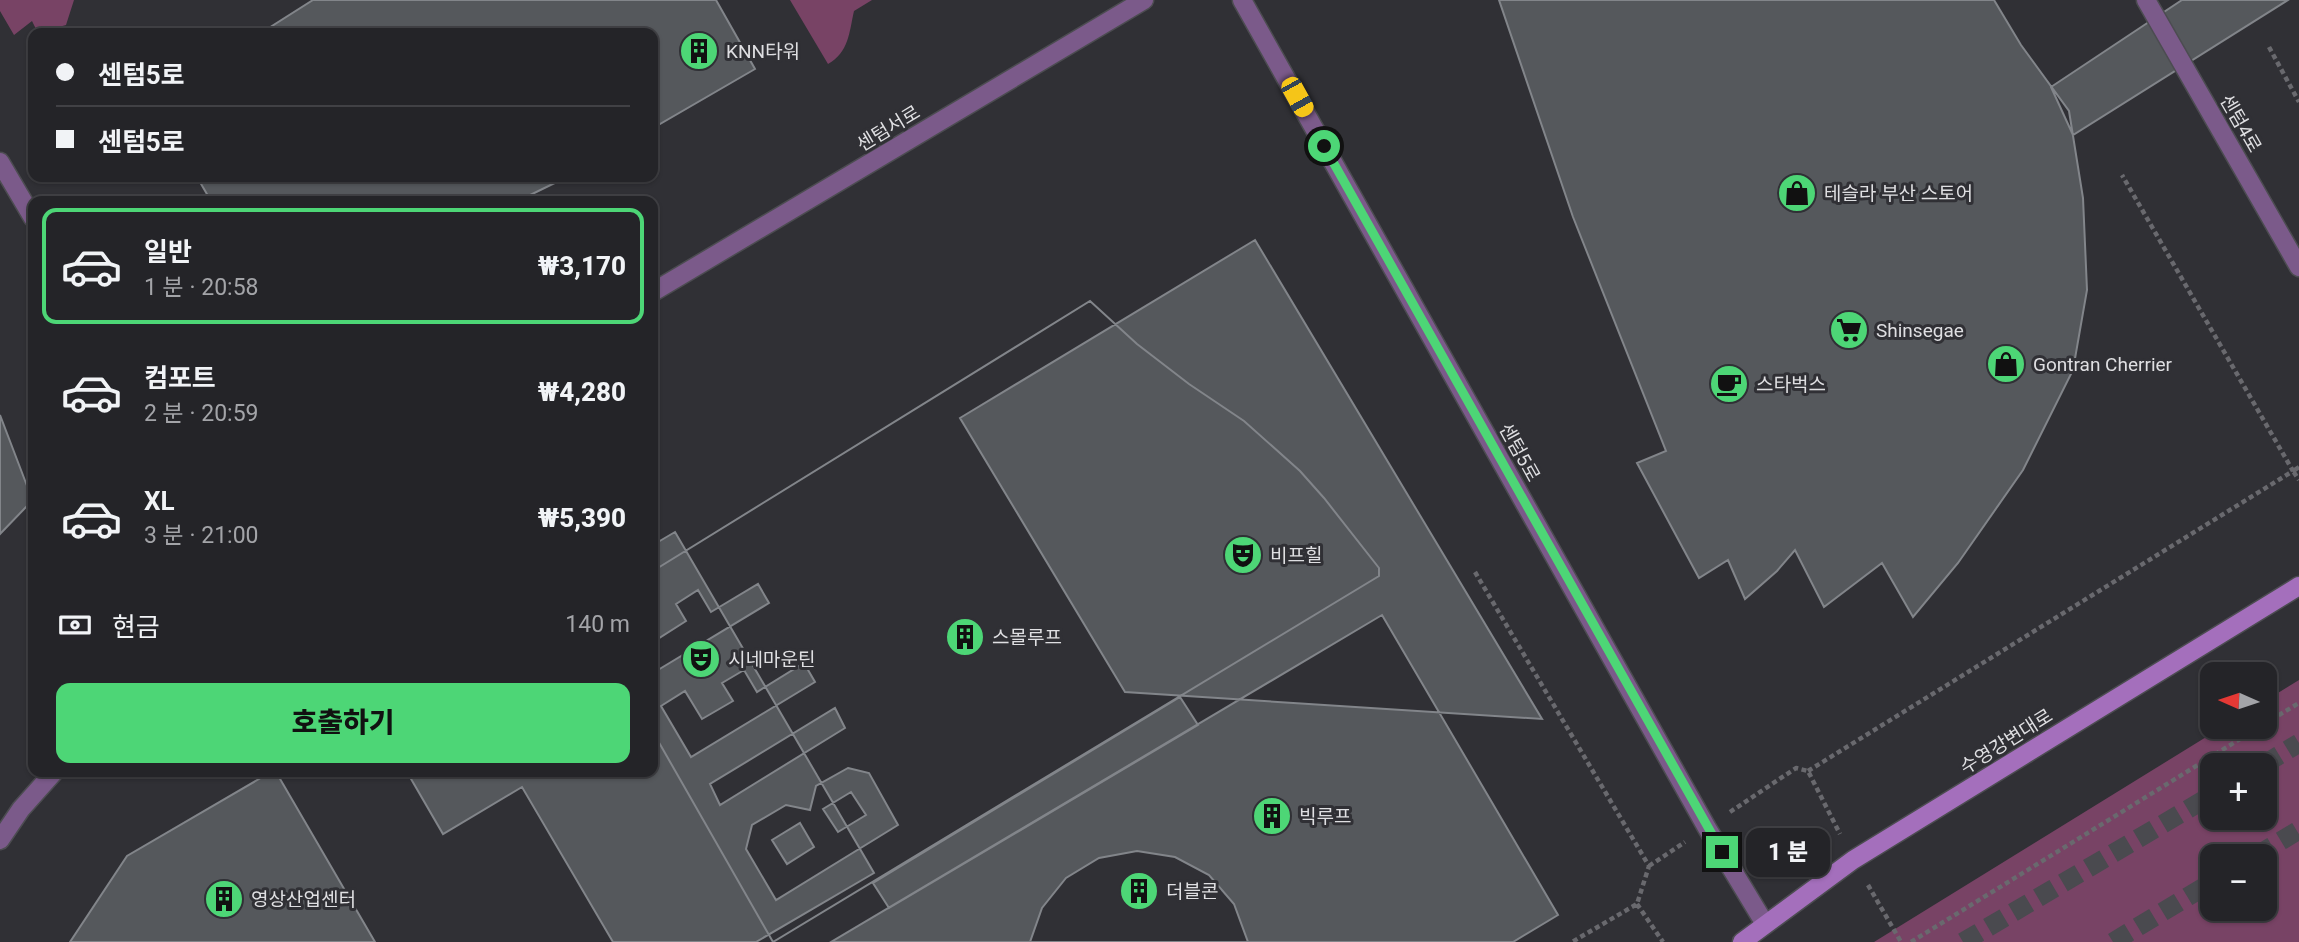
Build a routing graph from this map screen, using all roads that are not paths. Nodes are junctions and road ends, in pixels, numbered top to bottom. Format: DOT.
graph roads {
  1 [pos="1144,0"];
  2 [pos="1242,0"];
  3 [pos="2146,0"];
  4 [pos="0,162"];
  5 [pos="28,210"];
  6 [pos="2299,267"];
  7 [pos="658,289"];
  8 [pos="2299,586"];
  9 [pos="50,777"];
  10 [pos="0,839"];
  11 [pos="1765,924"];
  12 [pos="1742,942"];
  1 -- 7 [label="street, 센텀서로"];
  2 -- 11 [label="street, 센텀5로"];
  3 -- 6 [label="street, 센텀4로"];
  4 -- 5 [label="street"];
  8 -- 11 [label="main road, 수영강변대로"];
  9 -- 10 [label="street"];
  11 -- 12 [label="main road, 수영강변대로"];
}
